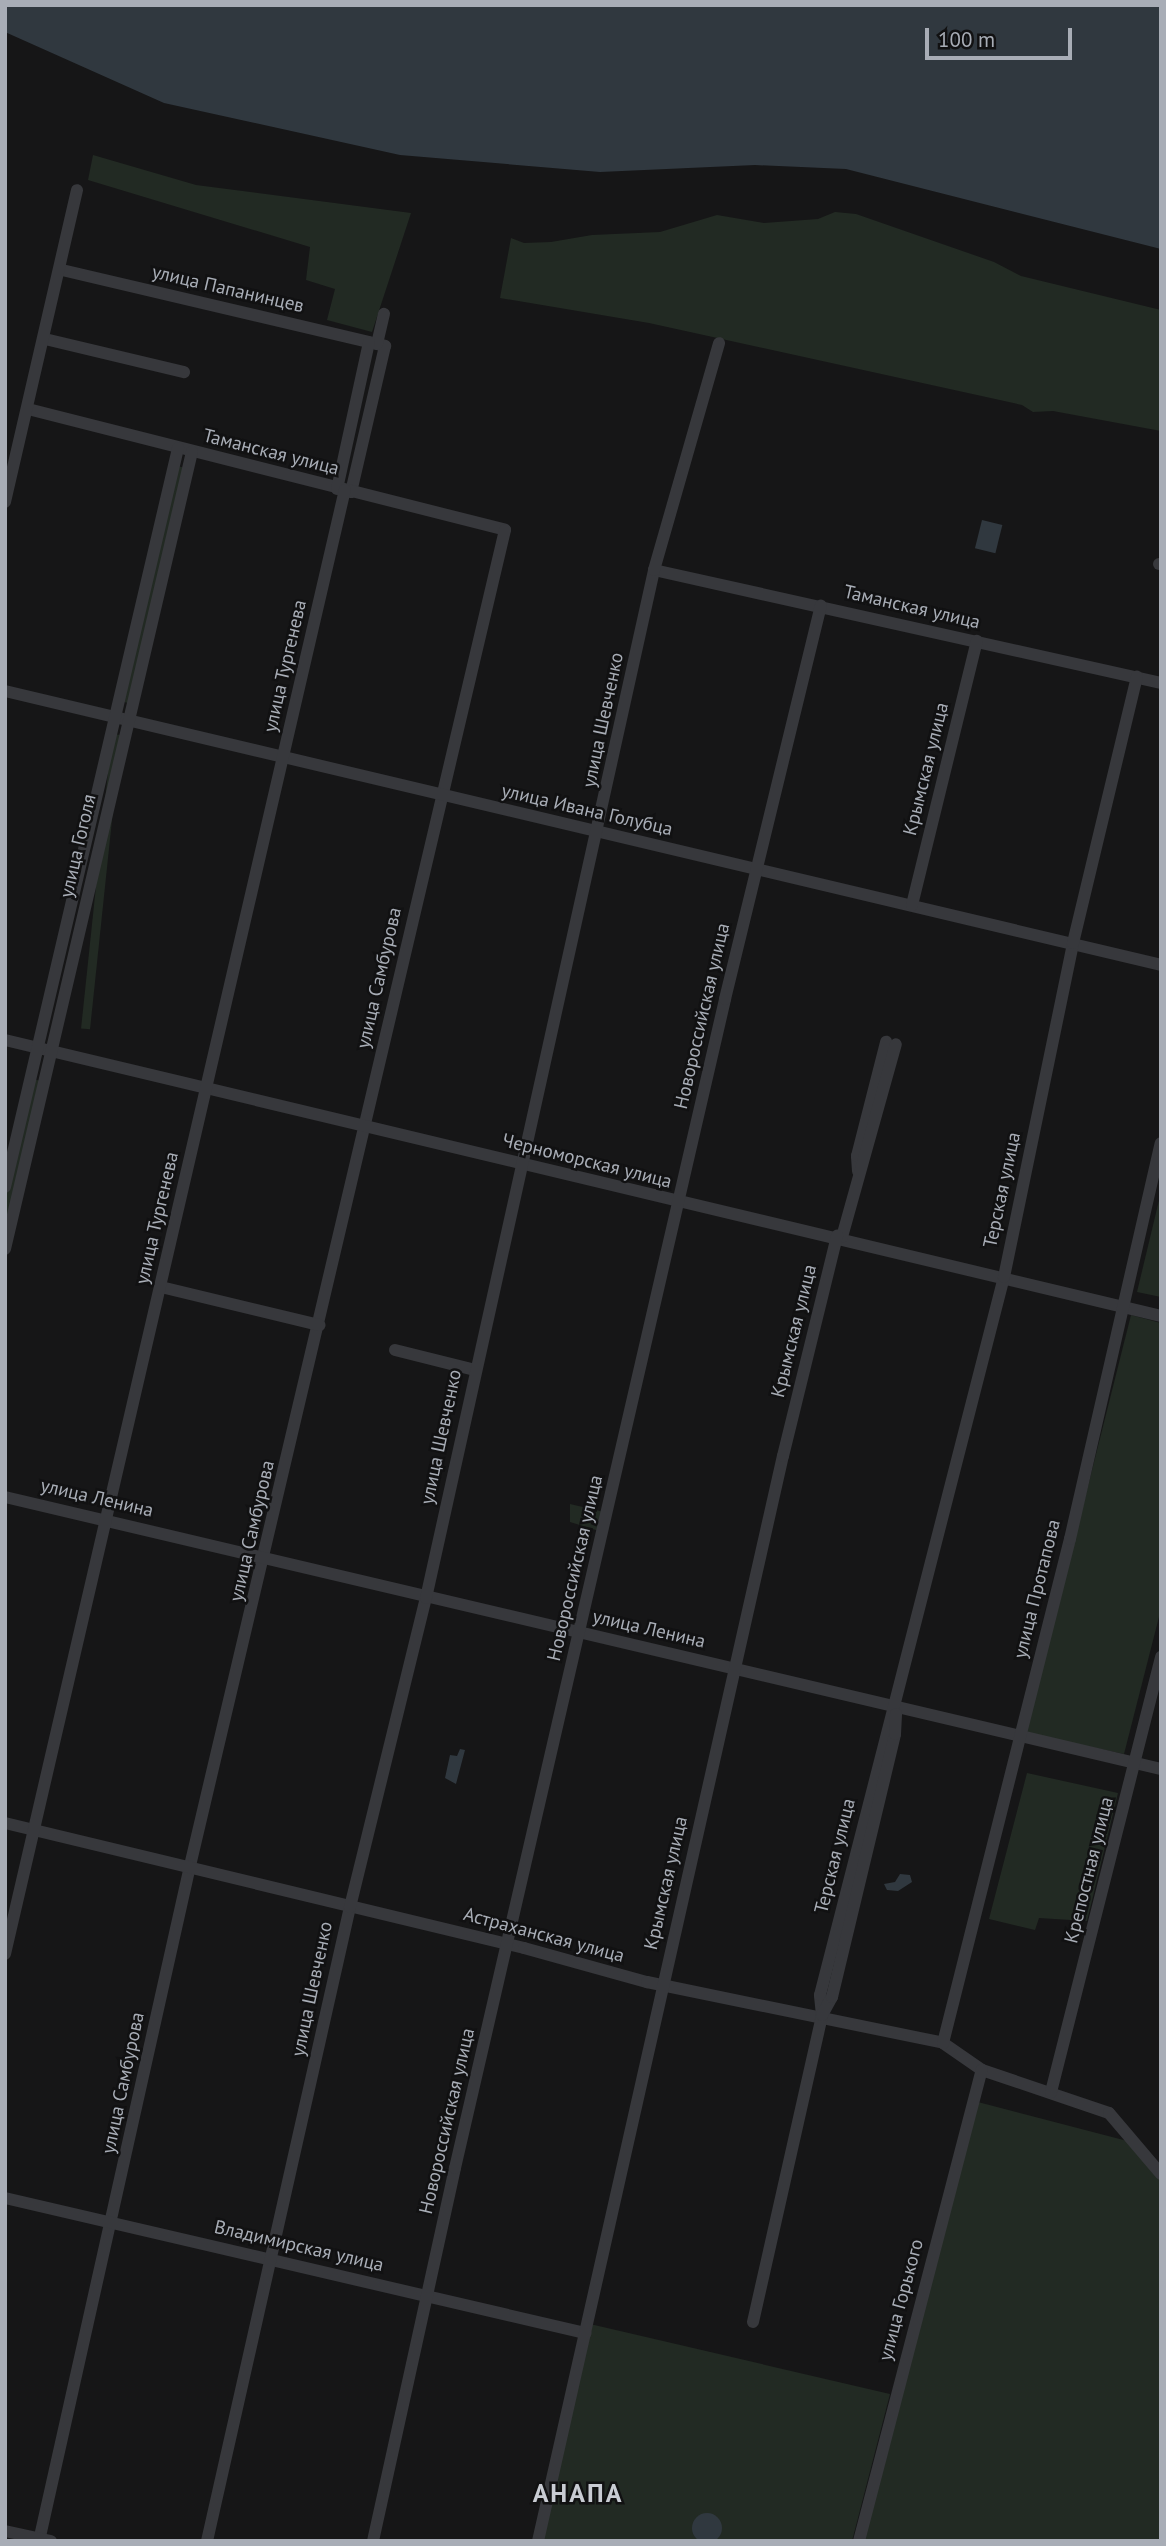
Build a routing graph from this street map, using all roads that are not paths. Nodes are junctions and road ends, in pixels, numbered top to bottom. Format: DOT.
graph roads {
  1 [pos="77,190"];
  2 [pos="62,270"];
  3 [pos="384,314"];
  4 [pos="45,339"];
  5 [pos="719,343"];
  6 [pos="377,344"];
  7 [pos="184,372"];
  8 [pos="28,409"];
  9 [pos="178,448"];
  10 [pos="192,452"];
  11 [pos="344,490"];
  12 [pos="5,502"];
  13 [pos="505,530"];
  14 [pos="654,570"];
  15 [pos="821,606"];
  16 [pos="978,641"];
  17 [pos="1137,677"];
  18 [pos="1161,683"];
  19 [pos="5,691"];
  20 [pos="120,720"];
  21 [pos="284,757"];
  22 [pos="441,795"];
  23 [pos="599,830"];
  24 [pos="755,871"];
  25 [pos="912,905"];
  26 [pos="1073,943"];
  27 [pos="1161,965"];
  28 [pos="5,1040"];
  29 [pos="891,1043"];
  30 [pos="37,1048"];
  31 [pos="52,1051"];
  32 [pos="206,1089"];
  33 [pos="365,1127"];
  34 [pos="1161,1143"];
  35 [pos="521,1165"];
  36 [pos="5,1187"];
  37 [pos="680,1203"];
  38 [pos="840,1237"];
  39 [pos="5,1249"];
  40 [pos="1004,1277"];
  41 [pos="161,1287"];
  42 [pos="1124,1307"];
  43 [pos="1161,1316"];
  44 [pos="319,1325"];
  45 [pos="395,1350"];
  46 [pos="475,1370"];
  47 [pos="5,1497"];
  48 [pos="108,1520"];
  49 [pos="266,1557"];
  50 [pos="426,1598"];
  51 [pos="580,1633"];
  52 [pos="1161,1657"];
  53 [pos="736,1669"];
  54 [pos="895,1707"];
  55 [pos="1020,1737"];
  56 [pos="1135,1763"];
  57 [pos="1161,1769"];
  58 [pos="5,1823"];
  59 [pos="34,1829"];
  60 [pos="190,1866"];
  61 [pos="350,1907"];
  62 [pos="507,1944"];
  63 [pos="5,1954"];
  64 [pos="662,1985"];
  65 [pos="822,2015"];
  66 [pos="943,2043"];
  67 [pos="982,2070"];
  68 [pos="1051,2092"];
  69 [pos="1161,2174"];
  70 [pos="5,2198"];
  71 [pos="111,2224"];
  72 [pos="271,2258"];
  73 [pos="428,2296"];
  74 [pos="753,2322"];
  75 [pos="585,2333"];
  76 [pos="5,2531"];
  77 [pos="43,2540"];
  78 [pos="207,2541"];
  79 [pos="373,2541"];
  80 [pos="538,2541"];
  81 [pos="859,2541"];
  1 -- 2 [label="street"];
  2 -- 4 [label="street"];
  2 -- 6 [label="street, улица Папанинцев"];
  3 -- 6 [label="street, улица Тургенева"];
  4 -- 7 [label="street"];
  4 -- 8 [label="street"];
  5 -- 14 [label="street, улица Шевченко"];
  6 -- 11 [label="street, улица Тургенева"];
  8 -- 9 [label="street, Таманская улица"];
  8 -- 12 [label="street"];
  9 -- 10 [label="street, Таманская улица"];
  9 -- 20 [label="street, улица Гоголя"];
  10 -- 11 [label="street, Таманская улица"];
  10 -- 20 [label="street, улица Гоголя"];
  11 -- 13 [label="street, Таманская улица"];
  11 -- 21 [label="street, улица Тургенева"];
  13 -- 22 [label="street, улица Самбурова"];
  14 -- 15 [label="street, Таманская улица"];
  14 -- 23 [label="street, улица Шевченко"];
  15 -- 16 [label="street, Таманская улица"];
  15 -- 24 [label="street, Новороссийская улица"];
  16 -- 17 [label="street, Таманская улица"];
  16 -- 25 [label="street, Крымская улица"];
  17 -- 18 [label="street, Таманская улица"];
  17 -- 26 [label="street, Терская улица"];
  19 -- 20 [label="street, улица Ивана Голубца"];
  20 -- 21 [label="street, улица Ивана Голубца"];
  20 -- 30 [label="street, улица Гоголя"];
  20 -- 31 [label="street, улица Гоголя"];
  21 -- 22 [label="street, улица Ивана Голубца"];
  21 -- 32 [label="street, улица Тургенева"];
  22 -- 23 [label="street, улица Ивана Голубца"];
  22 -- 33 [label="street, улица Самбурова"];
  23 -- 24 [label="street, улица Ивана Голубца"];
  23 -- 35 [label="street, улица Шевченко"];
  24 -- 25 [label="street, улица Ивана Голубца"];
  24 -- 37 [label="street, Новороссийская улица"];
  25 -- 26 [label="street, улица Ивана Голубца"];
  26 -- 27 [label="street, улица Ивана Голубца"];
  26 -- 40 [label="street, Терская улица"];
  28 -- 30 [label="street, Черноморская улица"];
  29 -- 38 [label="street, Крымская улица"];
  30 -- 31 [label="street, Черноморская улица"];
  30 -- 36 [label="street, улица Гоголя"];
  31 -- 32 [label="street, Черноморская улица"];
  31 -- 39 [label="street, улица Гоголя"];
  32 -- 33 [label="street, Черноморская улица"];
  32 -- 41 [label="street, улица Тургенева"];
  33 -- 35 [label="street, Черноморская улица"];
  33 -- 44 [label="street, улица Самбурова"];
  34 -- 42 [label="street, улица Протапова"];
  35 -- 37 [label="street, Черноморская улица"];
  35 -- 46 [label="street, улица Шевченко"];
  37 -- 38 [label="street, Черноморская улица"];
  37 -- 51 [label="street, Новороссийская улица"];
  38 -- 40 [label="street, Черноморская улица"];
  38 -- 53 [label="street, Крымская улица"];
  40 -- 42 [label="street, Черноморская улица"];
  40 -- 54 [label="street, Терская улица"];
  41 -- 44 [label="street"];
  41 -- 48 [label="street, улица Тургенева"];
  42 -- 43 [label="street, Черноморская улица"];
  42 -- 55 [label="street, улица Протапова"];
  44 -- 49 [label="street, улица Самбурова"];
  45 -- 46 [label="street"];
  46 -- 50 [label="street, улица Шевченко"];
  47 -- 48 [label="street, улица Ленина"];
  48 -- 49 [label="street, улица Ленина"];
  48 -- 59 [label="street, улица Тургенева"];
  49 -- 50 [label="street, улица Ленина"];
  49 -- 60 [label="street, улица Самбурова"];
  50 -- 51 [label="street, улица Ленина"];
  50 -- 61 [label="street, улица Шевченко"];
  51 -- 53 [label="street, улица Ленина"];
  51 -- 62 [label="street, Новороссийская улица"];
  52 -- 56 [label="street, Крепостная улица"];
  53 -- 54 [label="street, улица Ленина"];
  53 -- 64 [label="street, Крымская улица"];
  54 -- 55 [label="street, улица Ленина"];
  54 -- 65 [label="street, Терская улица"];
  55 -- 56 [label="street, улица Ленина"];
  55 -- 66 [label="street, улица Протапова"];
  56 -- 57 [label="street, улица Ленина"];
  56 -- 68 [label="street, Крепостная улица"];
  58 -- 59 [label="street, Астраханская улица"];
  59 -- 60 [label="street, Астраханская улица"];
  59 -- 63 [label="street, улица Тургенева"];
  60 -- 61 [label="street, Астраханская улица"];
  60 -- 71 [label="street, улица Самбурова"];
  61 -- 62 [label="street, Астраханская улица"];
  61 -- 72 [label="street, улица Шевченко"];
  62 -- 64 [label="street, Астраханская улица"];
  62 -- 73 [label="street, Новороссийская улица"];
  64 -- 65 [label="street, Астраханская улица"];
  64 -- 75 [label="street, Крымская улица"];
  65 -- 66 [label="street, Астраханская улица"];
  65 -- 74 [label="street, Терская улица"];
  66 -- 67 [label="street, Астраханская улица"];
  67 -- 68 [label="street, Астраханская улица"];
  67 -- 81 [label="street, улица Горького"];
  68 -- 69 [label="street, Астраханская улица"];
  70 -- 71 [label="street, Владимирская улица"];
  71 -- 72 [label="street, Владимирская улица"];
  71 -- 77 [label="street, улица Самбурова"];
  72 -- 73 [label="street, Владимирская улица"];
  72 -- 78 [label="street, улица Шевченко"];
  73 -- 75 [label="street, Владимирская улица"];
  73 -- 79 [label="street, Новороссийская улица"];
  75 -- 80 [label="street, Крымская улица"];
  76 -- 77 [label="street"];
}
